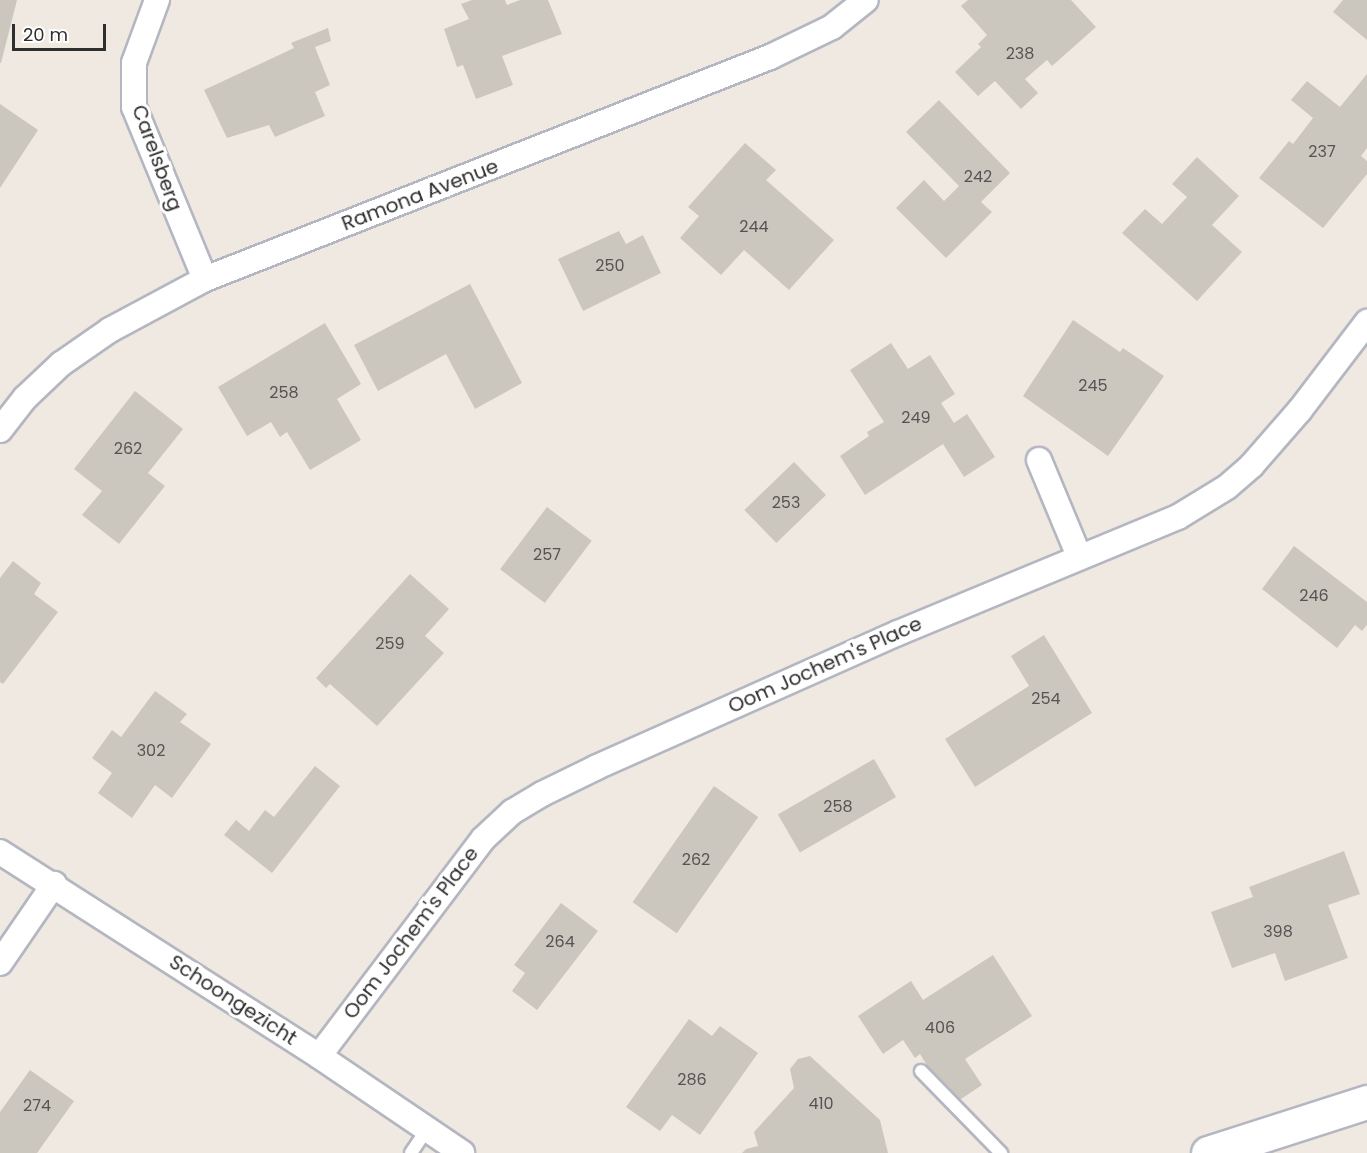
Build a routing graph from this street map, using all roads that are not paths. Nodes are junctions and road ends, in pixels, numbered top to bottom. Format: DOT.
graph roads {
  1 [pos="157,0"];
  2 [pos="866,0"];
  3 [pos="205,279"];
  4 [pos="1367,322"];
  5 [pos="0,430"];
  6 [pos="1039,460"];
  7 [pos="1079,556"];
  8 [pos="0,852"];
  9 [pos="54,884"];
  10 [pos="0,963"];
  11 [pos="319,1056"];
  12 [pos="921,1071"];
  13 [pos="1367,1102"];
  14 [pos="427,1129"];
  15 [pos="411,1153"];
  16 [pos="462,1153"];
  17 [pos="1000,1153"];
  18 [pos="1208,1153"];
  1 -- 3 [label="street, Carelsberg"];
  2 -- 3 [label="street, Ramona Avenue"];
  3 -- 5 [label="street, Ramona Avenue"];
  4 -- 7 [label="street, Oom Jochem's Place"];
  6 -- 7 [label="street"];
  7 -- 11 [label="street, Oom Jochem's Place"];
  8 -- 9 [label="street, Schoongezicht"];
  9 -- 10 [label="street"];
  9 -- 11 [label="street, Schoongezicht"];
  11 -- 14 [label="street, Schoongezicht"];
  12 -- 17 [label="lane"];
  13 -- 18 [label="main road"];
  14 -- 15 [label="lane"];
  14 -- 16 [label="street, Schoongezicht"];
}
